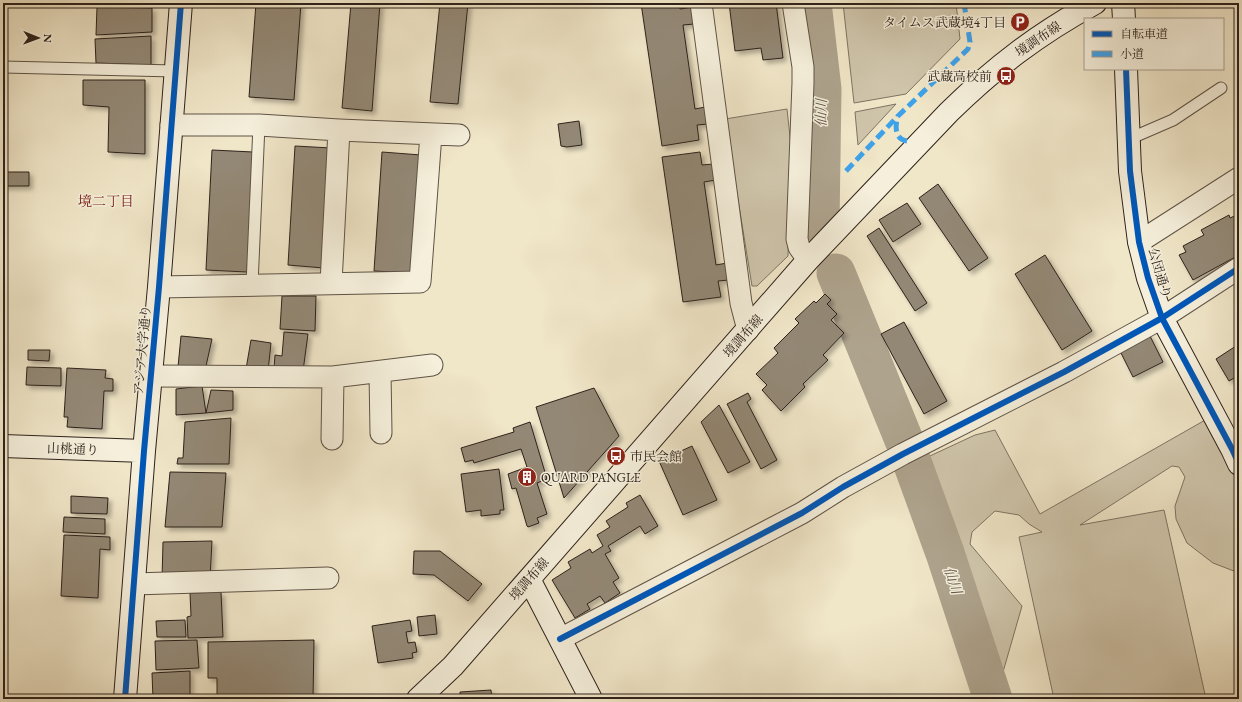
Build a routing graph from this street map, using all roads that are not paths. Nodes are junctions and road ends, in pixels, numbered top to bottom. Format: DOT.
graph roads {
  1 [pos="181,3"];
  2 [pos="701,3"];
  3 [pos="793,3"];
  4 [pos="1095,3"];
  5 [pos="1123,3"];
  6 [pos="1124,18"];
  7 [pos="3,67"];
  8 [pos="1126,70"];
  9 [pos="175,71"];
  10 [pos="1221,88"];
  11 [pos="171,125"];
  12 [pos="260,125"];
  13 [pos="339,130"];
  14 [pos="431,134"];
  15 [pos="459,135"];
  16 [pos="1129,139"];
  17 [pos="1239,178"];
  18 [pos="1139,242"];
  19 [pos="808,260"];
  20 [pos="1239,268"];
  21 [pos="331,283"];
  22 [pos="252,285"];
  23 [pos="159,287"];
  24 [pos="1162,318"];
  25 [pos="748,330"];
  26 [pos="432,365"];
  27 [pos="380,372"];
  28 [pos="151,376"];
  29 [pos="333,378"];
  30 [pos="381,433"];
  31 [pos="332,440"];
  32 [pos="3,446"];
  33 [pos="144,451"];
  34 [pos="1239,464"];
  35 [pos="328,578"];
  36 [pos="529,579"];
  37 [pos="134,584"];
  38 [pos="560,640"];
  39 [pos="125,699"];
  40 [pos="418,699"];
  41 [pos="592,699"];
  1 -- 9 [label="street, アジア大学通り"];
  2 -- 25 [label="street"];
  3 -- 19 [label="street"];
  4 -- 19 [label="street, 境調布線"];
  5 -- 6 [label="street"];
  7 -- 9 [label="lane"];
  8 -- 16 [label="street, 公団通り"];
  9 -- 11 [label="street, アジア大学通り"];
  10 -- 16 [label="lane"];
  11 -- 12 [label="street"];
  11 -- 23 [label="street, アジア大学通り"];
  12 -- 13 [label="street"];
  12 -- 22 [label="lane"];
  13 -- 14 [label="street"];
  13 -- 21 [label="street"];
  14 -- 15 [label="street"];
  14 -- 21 [label="street"];
  16 -- 18 [label="street, 公団通り"];
  17 -- 18 [label="street"];
  18 -- 24 [label="street, 公団通り"];
  19 -- 25 [label="street, 境調布線"];
  20 -- 24 [label="street"];
  21 -- 22 [label="street"];
  22 -- 23 [label="street"];
  23 -- 28 [label="street, アジア大学通り"];
  24 -- 34 [label="street, 公団通り"];
  24 -- 38 [label="street"];
  25 -- 36 [label="street, 境調布線"];
  26 -- 27 [label="street"];
  27 -- 29 [label="street"];
  27 -- 30 [label="street"];
  28 -- 29 [label="street"];
  28 -- 33 [label="street, アジア大学通り"];
  29 -- 31 [label="street"];
  32 -- 33 [label="street, 山桃通り"];
  33 -- 37 [label="street, アジア大学通り"];
  35 -- 37 [label="street"];
  36 -- 38 [label="street"];
  36 -- 40 [label="street, 境調布線"];
  37 -- 39 [label="street, アジア大学通り"];
  38 -- 41 [label="street"];
}
